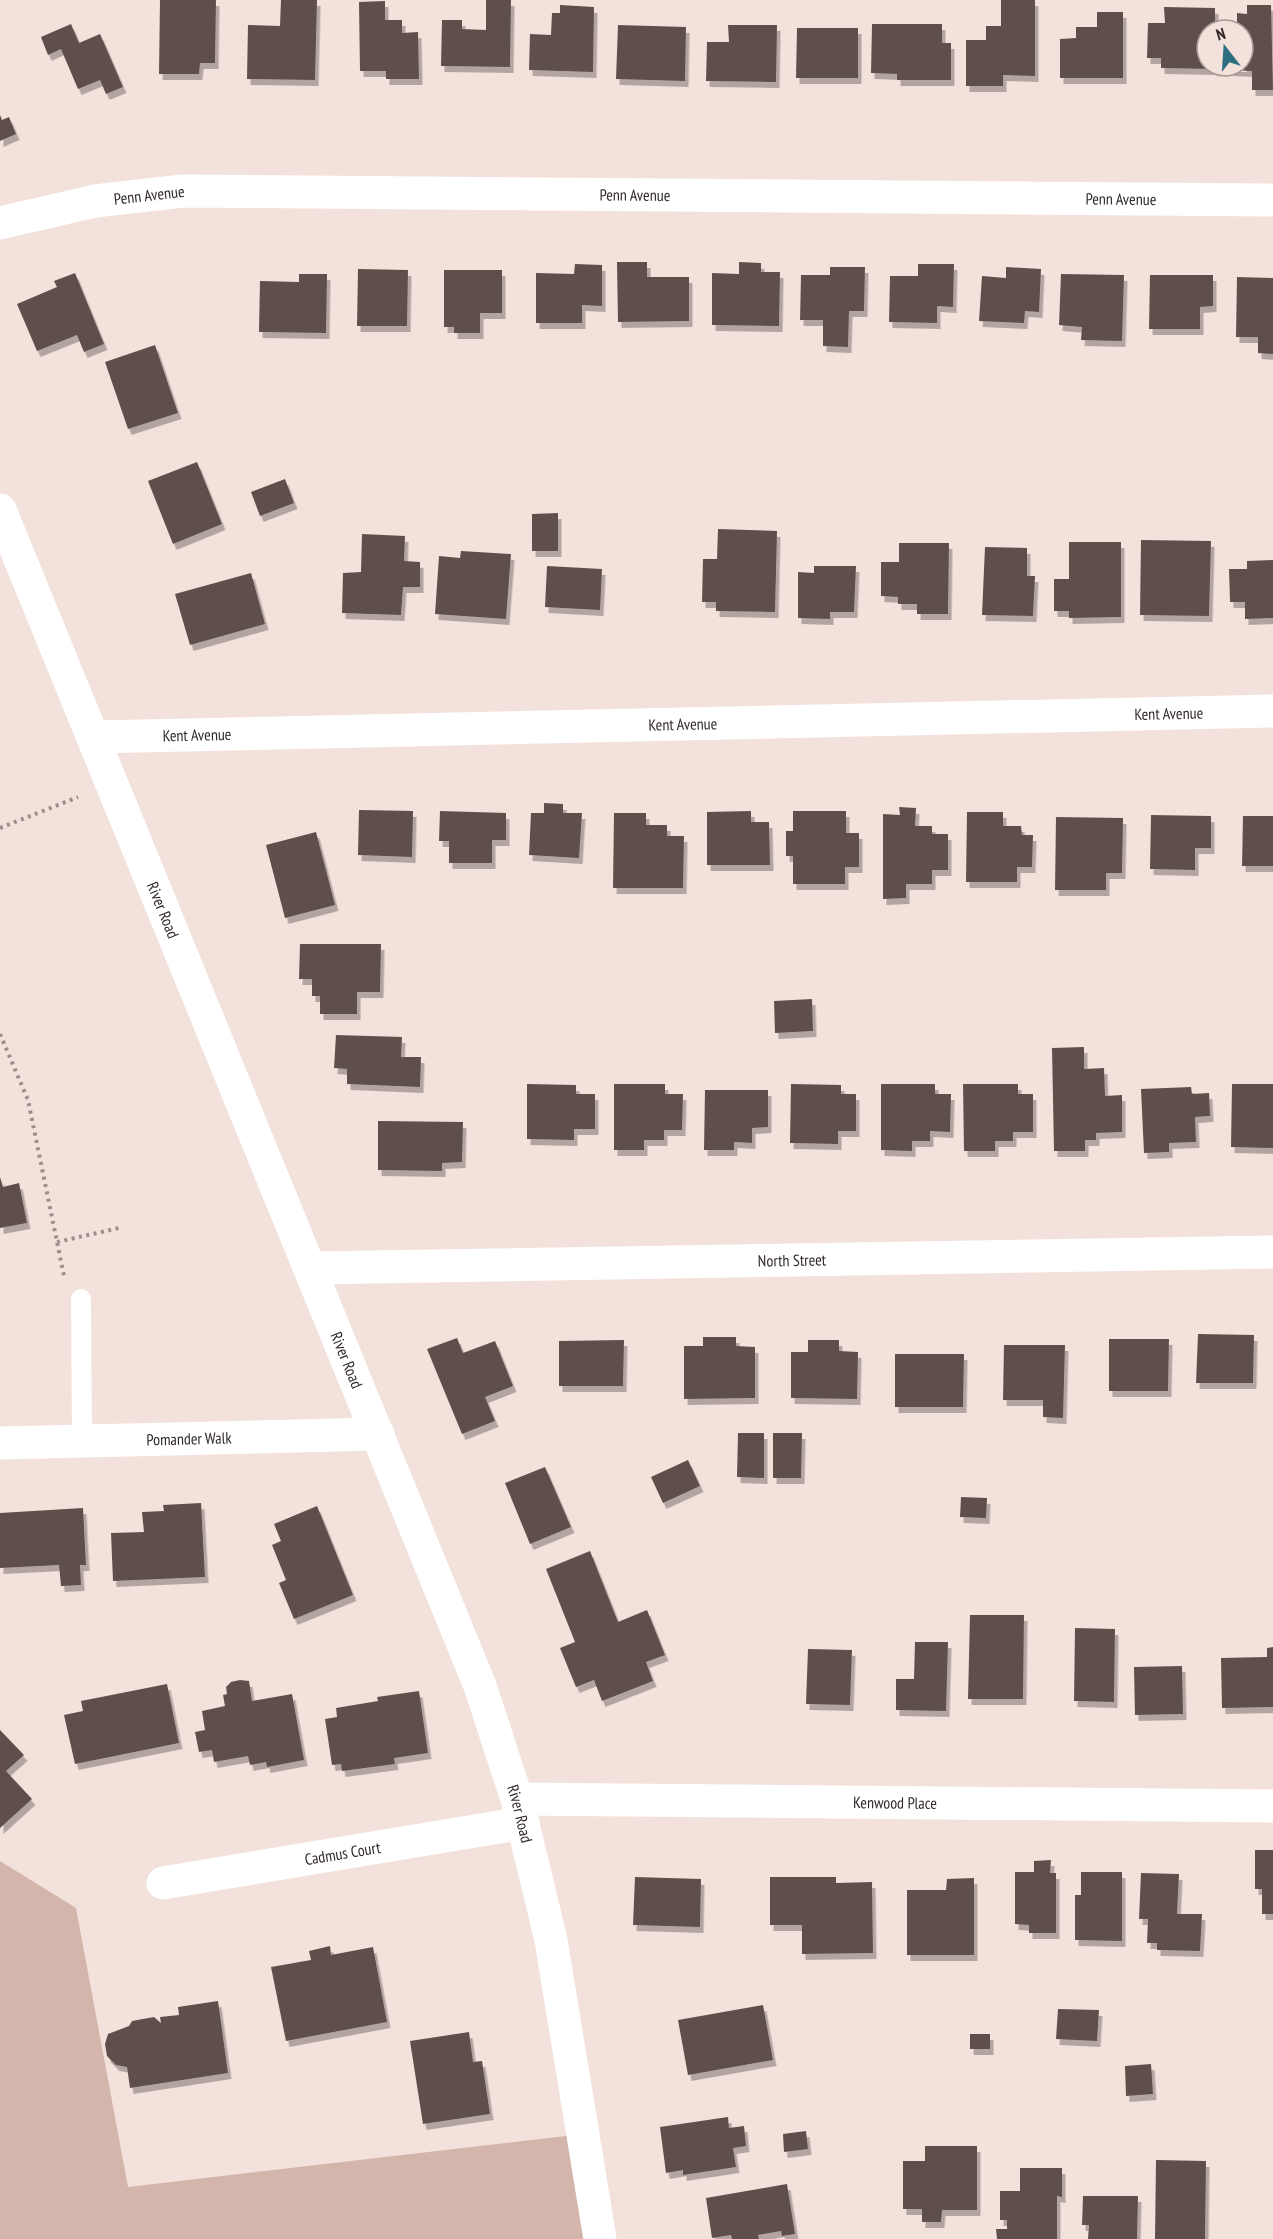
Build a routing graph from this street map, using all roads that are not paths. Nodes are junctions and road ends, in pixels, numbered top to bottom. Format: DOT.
graph roads {
  1 [pos="1273,200"];
  2 [pos="0,224"];
  3 [pos="0,510"];
  4 [pos="1273,711"];
  5 [pos="93,737"];
  6 [pos="1273,1252"];
  7 [pos="309,1268"];
  8 [pos="81,1299"];
  9 [pos="378,1434"];
  10 [pos="82,1442"];
  11 [pos="0,1443"];
  12 [pos="1273,1806"];
  13 [pos="520,1811"];
  14 [pos="163,1883"];
  15 [pos="600,2239"];
  1 -- 2 [label="street, Penn Avenue"];
  3 -- 5 [label="street, River Road"];
  4 -- 5 [label="street, Kent Avenue"];
  5 -- 7 [label="street, River Road"];
  6 -- 7 [label="street, North Street"];
  7 -- 9 [label="street, River Road"];
  8 -- 10 [label="lane"];
  9 -- 10 [label="street, Pomander Walk"];
  9 -- 13 [label="street, River Road"];
  10 -- 11 [label="street, Pomander Walk"];
  12 -- 13 [label="street, Kenwood Place"];
  13 -- 14 [label="street, Cadmus Court"];
  13 -- 15 [label="street, River Road"];
}
